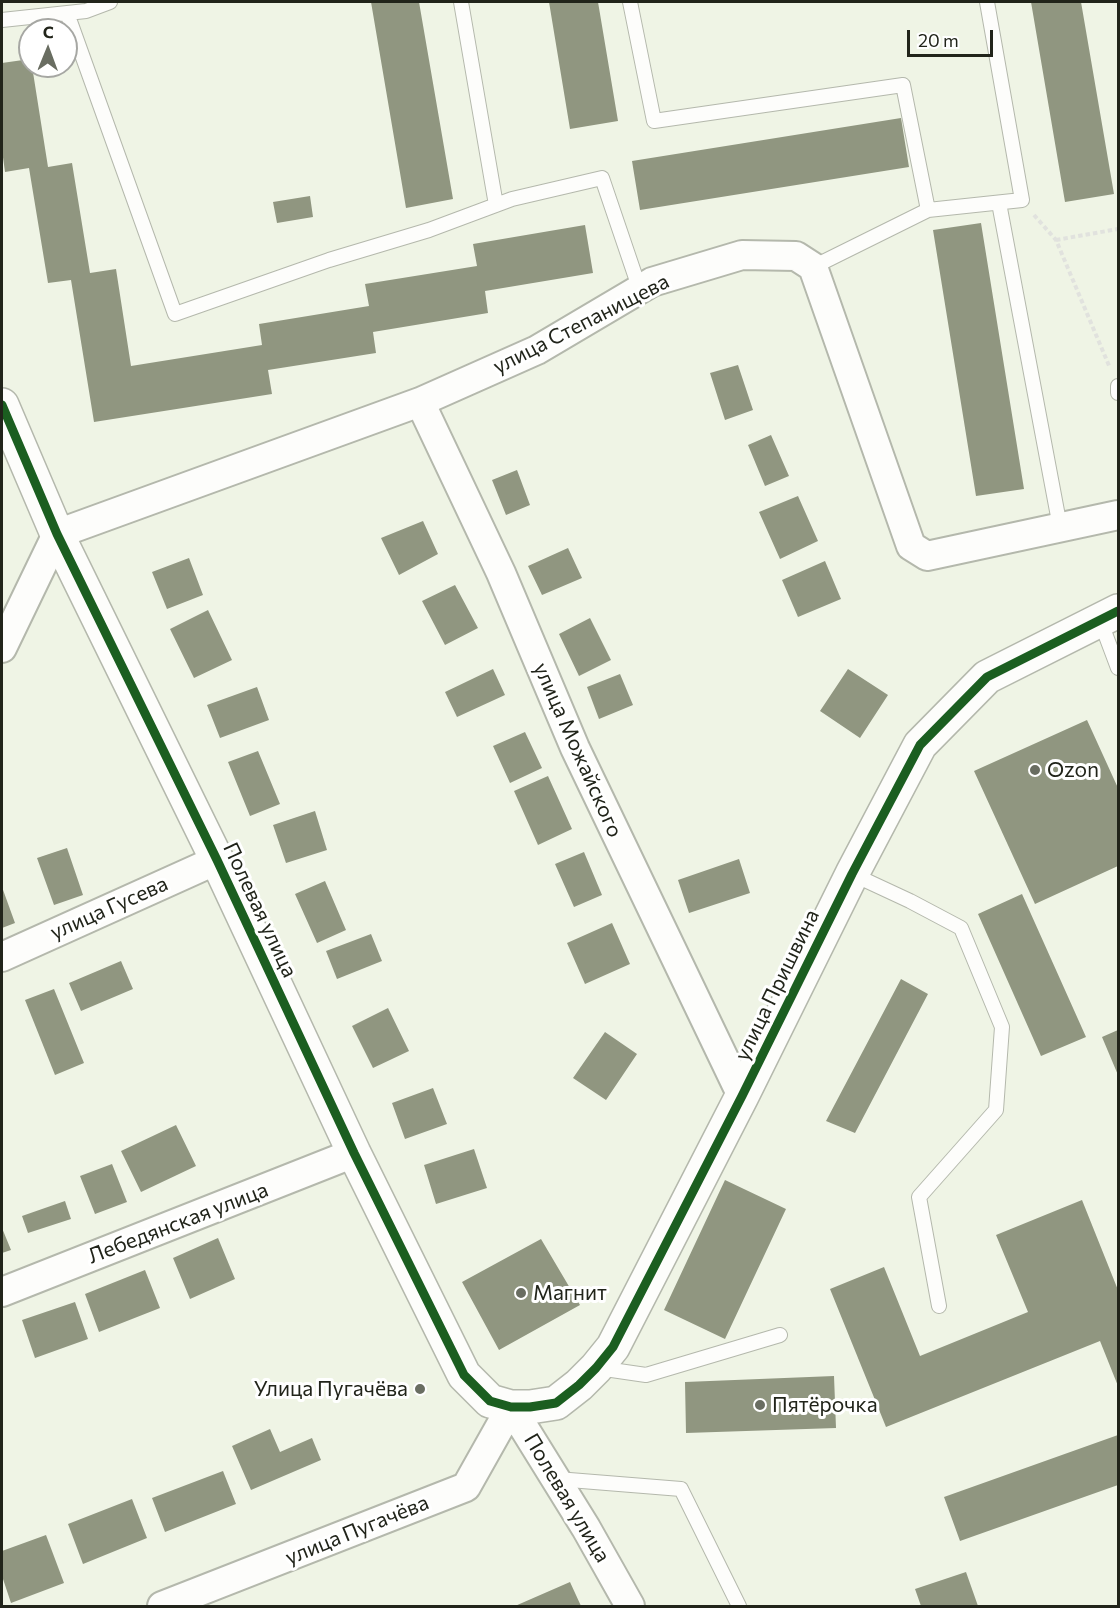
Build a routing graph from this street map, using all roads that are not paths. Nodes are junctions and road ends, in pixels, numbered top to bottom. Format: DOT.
graph roads {
  1 [pos="110,2"];
  2 [pos="461,2"];
  3 [pos="630,2"];
  4 [pos="987,2"];
  5 [pos="67,13"];
  6 [pos="2,20"];
  7 [pos="999,203"];
  8 [pos="496,205"];
  9 [pos="928,210"];
  10 [pos="813,267"];
  11 [pos="640,290"];
  12 [pos="1118,386"];
  13 [pos="1119,393"];
  14 [pos="420,402"];
  15 [pos="2,405"];
  16 [pos="1119,514"];
  17 [pos="1060,528"];
  18 [pos="57,534"];
  19 [pos="1109,615"];
  20 [pos="2,648"];
  21 [pos="1119,668"];
  22 [pos="217,860"];
  23 [pos="852,874"];
  24 [pos="2,957"];
  25 [pos="742,1096"];
  26 [pos="354,1153"];
  27 [pos="2,1292"];
  28 [pos="939,1306"];
  29 [pos="780,1335"];
  30 [pos="596,1368"];
  31 [pos="511,1407"];
  32 [pos="556,1479"];
  33 [pos="162,1606"];
  34 [pos="630,1606"];
  35 [pos="739,1606"];
  1 -- 5 [label="lane"];
  2 -- 8 [label="lane"];
  3 -- 9 [label="lane"];
  4 -- 7 [label="lane"];
  5 -- 6 [label="lane"];
  5 -- 8 [label="lane"];
  7 -- 9 [label="lane"];
  7 -- 17 [label="lane"];
  8 -- 11 [label="lane"];
  9 -- 10 [label="lane"];
  10 -- 11 [label="street, улица Степанищева"];
  10 -- 17 [label="street"];
  11 -- 14 [label="street, улица Степанищева"];
  12 -- 13 [label="lane"];
  14 -- 18 [label="street, улица Степанищева"];
  14 -- 25 [label="street, улица Можайского"];
  15 -- 18 [label="street, Полевая улица"];
  16 -- 17 [label="street"];
  18 -- 20 [label="street"];
  18 -- 22 [label="street, Полевая улица"];
  19 -- 21 [label="lane"];
  19 -- 23 [label="street, улица Пришвина"];
  22 -- 24 [label="street, улица Гусева"];
  22 -- 26 [label="street, Полевая улица"];
  23 -- 25 [label="street, улица Пришвина"];
  23 -- 28 [label="lane"];
  25 -- 30 [label="street, улица Пришвина"];
  26 -- 27 [label="street, Лебедянская улица"];
  26 -- 31 [label="street, Полевая улица"];
  29 -- 30 [label="lane"];
  30 -- 31 [label="street, улица Пришвина"];
  31 -- 32 [label="street, Полевая улица"];
  31 -- 33 [label="street, улица Пугачёва"];
  32 -- 34 [label="street, Полевая улица"];
  32 -- 35 [label="lane"];
}
